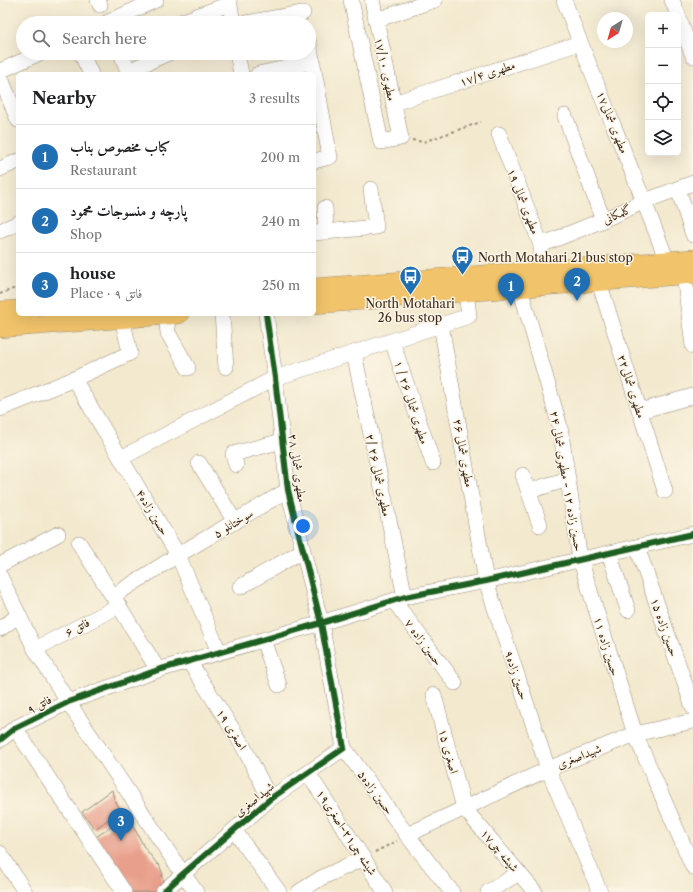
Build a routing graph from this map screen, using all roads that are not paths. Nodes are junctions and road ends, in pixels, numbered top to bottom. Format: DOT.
graph roads {
  1 [pos="156,0"];
  2 [pos="351,0"];
  3 [pos="372,0"];
  4 [pos="435,0"];
  5 [pos="564,0"];
  6 [pos="672,0"];
  7 [pos="229,2"];
  8 [pos="303,12"];
  9 [pos="676,12"];
  10 [pos="122,16"];
  11 [pos="195,16"];
  12 [pos="231,16"];
  13 [pos="282,16"];
  14 [pos="376,20"];
  15 [pos="681,24"];
  16 [pos="580,43"];
  17 [pos="693,56"];
  18 [pos="24,60"];
  19 [pos="84,60"];
  20 [pos="124,60"];
  21 [pos="154,60"];
  22 [pos="239,60"];
  23 [pos="313,62"];
  24 [pos="0,71"];
  25 [pos="89,72"];
  26 [pos="129,72"];
  27 [pos="241,72"];
  28 [pos="267,72"];
  29 [pos="314,72"];
  30 [pos="0,76"];
  31 [pos="316,91"];
  32 [pos="3,94"];
  33 [pos="394,104"];
  34 [pos="565,116"];
  35 [pos="16,117"];
  36 [pos="320,130"];
  37 [pos="499,134"];
  38 [pos="316,160"];
  39 [pos="16,162"];
  40 [pos="0,169"];
  41 [pos="693,183"];
  42 [pos="371,189"];
  43 [pos="678,189"];
  44 [pos="645,201"];
  45 [pos="325,208"];
  46 [pos="603,220"];
  47 [pos="16,224"];
  48 [pos="0,231"];
  49 [pos="320,232"];
  50 [pos="693,235"];
  51 [pos="541,245"];
  52 [pos="667,261"];
  53 [pos="690,270"];
  54 [pos="541,271"];
  55 [pos="599,282"];
  56 [pos="316,288"];
  57 [pos="520,288"];
  58 [pos="466,292"];
  59 [pos="316,304"];
  60 [pos="4,314"];
  61 [pos="16,314"];
  62 [pos="63,316"];
  63 [pos="148,316"];
  64 [pos="172,316"];
  65 [pos="222,316"];
  66 [pos="266,316"];
  67 [pos="122,318"];
  68 [pos="441,325"];
  69 [pos="392,341"];
  70 [pos="693,346"];
  71 [pos="354,353"];
  72 [pos="226,367"];
  73 [pos="188,368"];
  74 [pos="275,378"];
  75 [pos="74,379"];
  76 [pos="693,396"];
  77 [pos="0,410"];
  78 [pos="640,411"];
  79 [pos="282,441"];
  80 [pos="121,458"];
  81 [pos="199,463"];
  82 [pos="433,463"];
  83 [pos="236,465"];
  84 [pos="523,476"];
  85 [pos="568,479"];
  86 [pos="288,490"];
  87 [pos="529,491"];
  88 [pos="665,491"];
  89 [pos="235,522"];
  90 [pos="540,525"];
  91 [pos="58,534"];
  92 [pos="693,534"];
  93 [pos="79,543"];
  94 [pos="637,547"];
  95 [pos="302,551"];
  96 [pos="609,553"];
  97 [pos="178,555"];
  98 [pos="580,559"];
  99 [pos="0,565"];
  100 [pos="0,576"];
  101 [pos="486,581"];
  102 [pos="240,587"];
  103 [pos="400,599"];
  104 [pos="116,601"];
  105 [pos="628,610"];
  106 [pos="19,615"];
  107 [pos="321,623"];
  108 [pos="0,629"];
  109 [pos="263,640"];
  110 [pos="35,649"];
  111 [pos="219,652"];
  112 [pos="189,661"];
  113 [pos="158,670"];
  114 [pos="455,683"];
  115 [pos="279,685"];
  116 [pos="434,695"];
  117 [pos="68,702"];
  118 [pos="693,707"];
  119 [pos="693,722"];
  120 [pos="15,728"];
  121 [pos="635,734"];
  122 [pos="0,740"];
  123 [pos="344,748"];
  124 [pos="548,768"];
  125 [pos="308,773"];
  126 [pos="270,799"];
  127 [pos="464,808"];
  128 [pos="234,830"];
  129 [pos="407,835"];
  130 [pos="0,853"];
  131 [pos="364,858"];
  132 [pos="693,867"];
  133 [pos="519,873"];
  134 [pos="183,874"];
  135 [pos="22,891"];
  136 [pos="124,892"];
  137 [pos="163,892"];
  138 [pos="194,892"];
  139 [pos="279,892"];
  140 [pos="299,892"];
  141 [pos="385,892"];
  142 [pos="452,892"];
  143 [pos="488,892"];
  144 [pos="535,892"];
  145 [pos="600,892"];
  1 -- 10 [label="street"];
  2 -- 33 [label="street, مطهری ۱۷/۱۰"];
  3 -- 14 [label="street, مطهری ۱۷/۱۰"];
  4 -- 14 [label="street"];
  5 -- 16 [label="street, مطهری شمالی۱۷"];
  6 -- 9 [label="street"];
  7 -- 11 [label="street"];
  7 -- 12 [label="street"];
  8 -- 13 [label="street"];
  14 -- 33 [label="street, مطهری ۱۷/۱۰"];
  15 -- 17 [label="street"];
  16 -- 33 [label="street, مطهری ۱۷/۴"];
  16 -- 44 [label="street, مطهری شمالی۱۷"];
  18 -- 24 [label="street"];
  19 -- 25 [label="street"];
  20 -- 26 [label="street"];
  21 -- 26 [label="street"];
  22 -- 27 [label="street"];
  23 -- 28 [label="street"];
  23 -- 29 [label="street"];
  30 -- 32 [label="street"];
  31 -- 36 [label="street"];
  32 -- 35 [label="street"];
  34 -- 46 [label="street"];
  36 -- 38 [label="street"];
  37 -- 51 [label="street, مطهری شمالی ۱۹"];
  39 -- 40 [label="street"];
  41 -- 43 [label="street, گلمکانی"];
  42 -- 49 [label="street"];
  43 -- 44 [label="street, گلمکانی"];
  43 -- 50 [label="street"];
  44 -- 46 [label="street, گلمکانی"];
  44 -- 52 [label="street, مطهری شمالی۱۷"];
  45 -- 49 [label="street"];
  46 -- 51 [label="street, گلمکانی"];
  47 -- 48 [label="street"];
  51 -- 54 [label="street, مطهری شمالی ۱۹"];
  52 -- 53 [label="main road"];
  52 -- 54 [label="main road"];
  53 -- 55 [label="main road"];
  53 -- 70 [label="street"];
  54 -- 56 [label="main road"];
  55 -- 57 [label="main road"];
  55 -- 78 [label="street, مطهری شمالی۲۲"];
  57 -- 58 [label="main road"];
  57 -- 85 [label="street, حسین زاده ۱۲ - مطهری شمالی ۲۴"];
  58 -- 59 [label="main road"];
  58 -- 68 [label="street"];
  60 -- 61 [label="main road"];
  62 -- 67 [label="main road"];
  63 -- 67 [label="main road"];
  64 -- 73 [label="street"];
  65 -- 72 [label="street"];
  66 -- 74 [label="street, مطهری شمالی ۲۸"];
  67 -- 75 [label="street"];
  68 -- 69 [label="street"];
  68 -- 101 [label="street, مطهری شمالی ۲۶"];
  69 -- 71 [label="street"];
  69 -- 82 [label="street, مطهری شمالی ۲۶ / ۱"];
  71 -- 74 [label="street"];
  71 -- 103 [label="street, مطهری شمالی ۲۶ /۲"];
  74 -- 79 [label="street, مطهری شمالی ۲۸"];
  74 -- 80 [label="street"];
  75 -- 77 [label="street"];
  75 -- 80 [label="street, حسین زاده۴"];
  76 -- 78 [label="street"];
  78 -- 88 [label="street, مطهری شمالی۲۲"];
  79 -- 83 [label="street"];
  79 -- 86 [label="street, مطهری شمالی ۲۸"];
  80 -- 97 [label="street, حسین زاده۴"];
  81 -- 89 [label="street"];
  84 -- 87 [label="street"];
  85 -- 87 [label="street"];
  85 -- 98 [label="street, حسین زاده ۱۲ - مطهری شمالی ۲۴"];
  86 -- 89 [label="street, سوختانلو ۵"];
  86 -- 95 [label="street, مطهری شمالی ۲۸"];
  87 -- 90 [label="street"];
  89 -- 97 [label="street, سوختانلو ۵"];
  91 -- 99 [label="street"];
  92 -- 94 [label="street, فاتق ۹"];
  93 -- 104 [label="street"];
  94 -- 96 [label="street, فاتق ۹"];
  94 -- 118 [label="street, حسین زاده ۱۵"];
  95 -- 102 [label="street"];
  95 -- 107 [label="street, مطهری شمالی ۲۸"];
  96 -- 98 [label="street, فاتق ۹"];
  96 -- 105 [label="street"];
  97 -- 104 [label="street, سوختانلو ۵"];
  97 -- 111 [label="street, حسین زاده۴"];
  98 -- 101 [label="street, فاتق ۹"];
  98 -- 121 [label="street, حسین زاده ۱۱"];
  100 -- 106 [label="street"];
  101 -- 103 [label="street, فاتق ۹"];
  101 -- 124 [label="street, حسین زاده۹"];
  103 -- 107 [label="street, فاتق ۹"];
  103 -- 114 [label="street, حسین زاده ۷"];
  104 -- 110 [label="street, فاتق ۶"];
  104 -- 113 [label="street"];
  106 -- 108 [label="street"];
  106 -- 110 [label="street"];
  107 -- 109 [label="street, فاتق ۹"];
  107 -- 123 [label="street, مطهری شمالی ۲۸"];
  109 -- 111 [label="street, فاتق ۹"];
  109 -- 115 [label="street"];
  110 -- 117 [label="street"];
  111 -- 112 [label="street, فاتق ۹"];
  112 -- 113 [label="street, فاتق ۹"];
  112 -- 126 [label="street, اصغری ۱۹"];
  113 -- 117 [label="street, فاتق ۹"];
  116 -- 127 [label="street, اصغری ۱۵"];
  117 -- 120 [label="street, فاتق ۹"];
  117 -- 134 [label="street"];
  119 -- 121 [label="street, شهیداصغری"];
  120 -- 122 [label="street, فاتق ۹"];
  120 -- 136 [label="street"];
  121 -- 124 [label="street, شهیداصغری"];
  121 -- 132 [label="street, حسین زاده ۱۱"];
  123 -- 125 [label="street, شهیداصغری"];
  123 -- 129 [label="street, حسین زاده۵"];
  124 -- 127 [label="street, شهیداصغری"];
  124 -- 145 [label="street, حسین زاده۹"];
  125 -- 126 [label="street, شهیداصغری"];
  125 -- 131 [label="street, شیشه چی۲۱-اصغری۱۹"];
  126 -- 128 [label="street, شهیداصغری"];
  127 -- 129 [label="street, شهیداصغری"];
  127 -- 133 [label="street, شیشه چی۱۷"];
  128 -- 134 [label="street, شهیداصغری"];
  128 -- 139 [label="street"];
  129 -- 142 [label="street, حسین زاده۵"];
  130 -- 135 [label="street"];
  131 -- 140 [label="street"];
  131 -- 141 [label="street, شیشه چی۲۱-اصغری۱۹"];
  133 -- 143 [label="street"];
  133 -- 144 [label="street, شیشه چی۱۷"];
  134 -- 137 [label="street, شهیداصغری"];
  134 -- 138 [label="street"];
}
